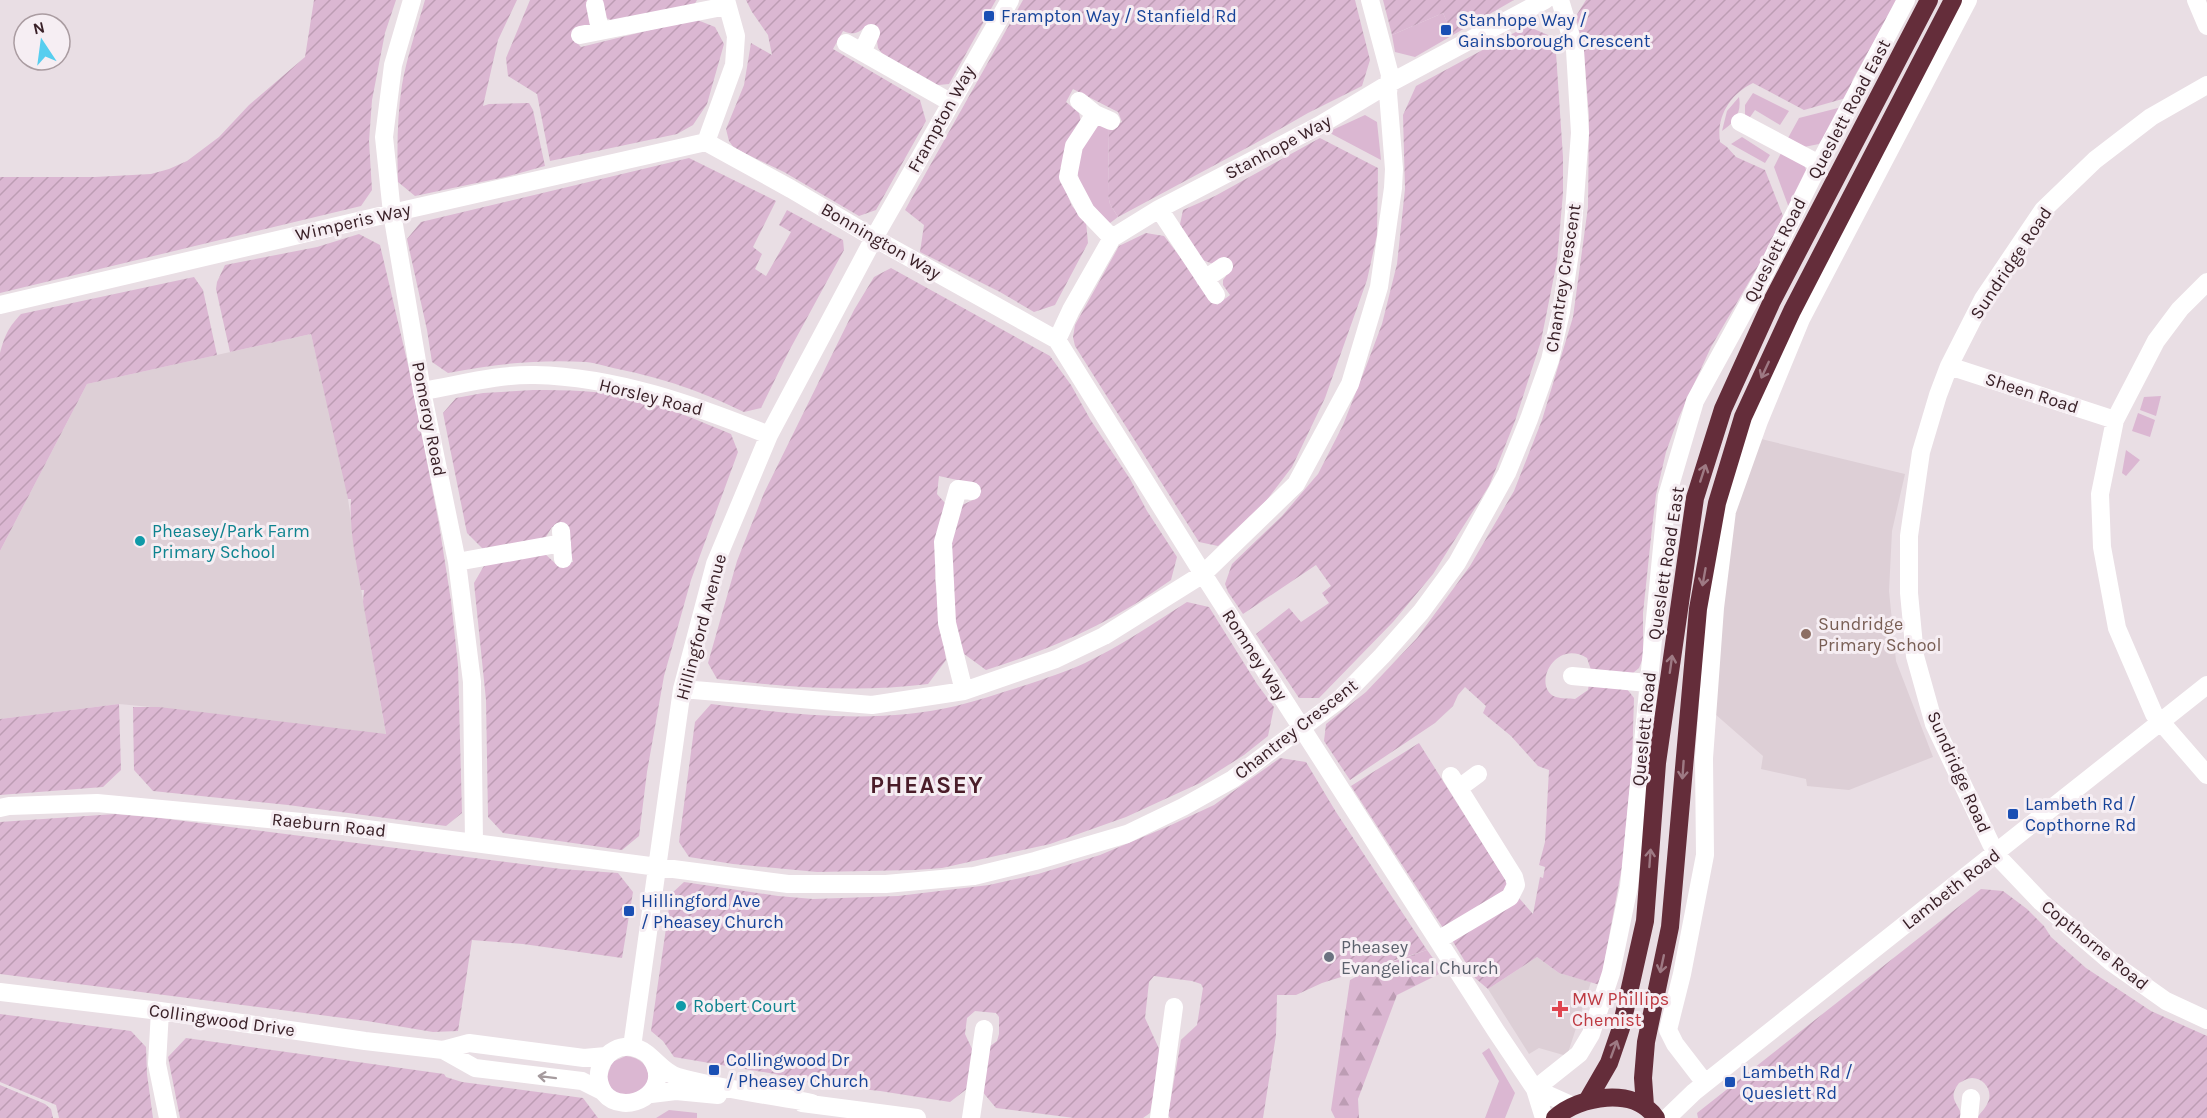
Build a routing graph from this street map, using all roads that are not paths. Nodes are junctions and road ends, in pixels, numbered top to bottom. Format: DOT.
graph roads {
  1 [pos="412,0"];
  2 [pos="1010,0"];
  3 [pos="1370,0"];
  4 [pos="1545,0"];
  5 [pos="1560,0"];
  6 [pos="1906,0"];
  7 [pos="1929,0"];
  8 [pos="1953,0"];
  9 [pos="1968,0"];
  10 [pos="2196,0"];
  11 [pos="726,3"];
  12 [pos="595,5"];
  13 [pos="2207,26"];
  14 [pos="600,30"];
  15 [pos="871,33"];
  16 [pos="579,35"];
  17 [pos="846,43"];
  18 [pos="862,52"];
  19 [pos="1390,83"];
  20 [pos="2207,85"];
  21 [pos="1079,101"];
  22 [pos="950,102"];
  23 [pos="1740,122"];
  24 [pos="706,142"];
  25 [pos="1819,164"];
  26 [pos="1160,209"];
  27 [pos="392,213"];
  28 [pos="874,238"];
  29 [pos="1112,238"];
  30 [pos="1224,266"];
  31 [pos="1205,279"];
  32 [pos="2207,282"];
  33 [pos="1216,295"];
  34 [pos="0,305"];
  35 [pos="1057,340"];
  36 [pos="1949,366"];
  37 [pos="422,392"];
  38 [pos="2115,420"];
  39 [pos="769,435"];
  40 [pos="958,488"];
  41 [pos="562,544"];
  42 [pos="457,562"];
  43 [pos="1203,574"];
  44 [pos="1572,676"];
  45 [pos="1648,683"];
  46 [pos="2207,685"];
  47 [pos="682,689"];
  48 [pos="964,691"];
  49 [pos="2160,722"];
  50 [pos="1302,728"];
  51 [pos="1478,774"];
  52 [pos="2207,775"];
  53 [pos="0,808"];
  54 [pos="474,842"];
  55 [pos="1997,852"];
  56 [pos="656,866"];
  57 [pos="1438,940"];
  58 [pos="0,992"];
  59 [pos="1174,1007"];
  60 [pos="160,1011"];
  61 [pos="2207,1020"];
  62 [pos="984,1029"];
  63 [pos="632,1047"];
  64 [pos="443,1050"];
  65 [pos="606,1056"];
  66 [pos="650,1057"];
  67 [pos="1700,1088"];
  68 [pos="1535,1089"];
  69 [pos="602,1091"];
  70 [pos="651,1094"];
  71 [pos="1971,1098"];
  72 [pos="812,1103"];
  73 [pos="1580,1103"];
  74 [pos="627,1112"];
  75 [pos="1655,1113"];
  76 [pos="168,1118"];
  77 [pos="916,1118"];
  78 [pos="971,1118"];
  79 [pos="1159,1118"];
  80 [pos="1544,1118"];
  81 [pos="1554,1118"];
  82 [pos="1969,1118"];
  1 -- 27 [label="street, Pomeroy Road"];
  2 -- 22 [label="street, Frampton Way"];
  3 -- 19 [label="street"];
  4 -- 19 [label="street, Stanhope Way"];
  5 -- 50 [label="street, Chantrey Crescent"];
  6 -- 25 [label="street, Queslett Road"];
  73 -- 7 [label="highway, Queslett Road East, one-way"];
  8 -- 75 [label="highway, one-way"];
  9 -- 67 [label="street"];
  10 -- 13 [label="street"];
  11 -- 14 [label="street"];
  11 -- 24 [label="street"];
  12 -- 14 [label="street"];
  14 -- 16 [label="street"];
  15 -- 18 [label="street"];
  17 -- 18 [label="street"];
  18 -- 22 [label="street"];
  19 -- 26 [label="street, Stanhope Way"];
  19 -- 43 [label="street"];
  20 -- 36 [label="street, Sundridge Road"];
  21 -- 29 [label="street"];
  22 -- 28 [label="street, Frampton Way"];
  23 -- 25 [label="street"];
  24 -- 27 [label="street, Wimperis Way"];
  24 -- 28 [label="street, Bonnington Way"];
  25 -- 45 [label="street, Queslett Road"];
  26 -- 29 [label="street, Stanhope Way"];
  26 -- 31 [label="street"];
  27 -- 34 [label="street, Wimperis Way"];
  27 -- 37 [label="street, Pomeroy Road"];
  28 -- 35 [label="street, Bonnington Way"];
  28 -- 39 [label="street, Hillingford Avenue"];
  29 -- 35 [label="street, Stanhope Way"];
  30 -- 31 [label="street"];
  31 -- 33 [label="street"];
  32 -- 38 [label="street"];
  35 -- 43 [label="street, Romney Way"];
  36 -- 38 [label="street, Sheen Road"];
  36 -- 55 [label="street, Sundridge Road"];
  37 -- 39 [label="street, Horsley Road"];
  37 -- 42 [label="street, Pomeroy Road"];
  38 -- 49 [label="street"];
  39 -- 47 [label="street, Hillingford Avenue"];
  40 -- 48 [label="street"];
  41 -- 42 [label="street"];
  42 -- 54 [label="street, Pomeroy Road"];
  43 -- 48 [label="street"];
  43 -- 50 [label="street, Romney Way"];
  44 -- 45 [label="street"];
  45 -- 68 [label="street, Queslett Road"];
  46 -- 49 [label="street, Lambeth Road"];
  47 -- 48 [label="street"];
  47 -- 56 [label="street, Hillingford Avenue"];
  49 -- 52 [label="street"];
  49 -- 55 [label="street, Lambeth Road"];
  50 -- 56 [label="street, Chantrey Crescent"];
  50 -- 57 [label="street, Romney Way"];
  51 -- 57 [label="street"];
  53 -- 54 [label="street, Raeburn Road"];
  54 -- 56 [label="street, Raeburn Road"];
  55 -- 61 [label="street, Copthorne Road"];
  55 -- 67 [label="street, Lambeth Road"];
  56 -- 63 [label="street, Hillingford Avenue"];
  57 -- 68 [label="street, Romney Way"];
  58 -- 60 [label="street, Collingwood Drive"];
  59 -- 79 [label="street"];
  60 -- 64 [label="street, Collingwood Drive"];
  60 -- 76 [label="street"];
  62 -- 78 [label="street"];
  63 -- 65 [label="street, Collingwood Drive"];
  63 -- 66 [label="street, Collingwood Drive"];
  64 -- 65 [label="street, Collingwood Drive"];
  69 -- 64 [label="street, Collingwood Drive, one-way"];
  65 -- 69 [label="street"];
  66 -- 70 [label="street"];
  66 -- 72 [label="street, Collingwood Drive"];
  67 -- 75 [label="street, Lambeth Road"];
  68 -- 73 [label="street"];
  68 -- 80 [label="street, Romney Way"];
  69 -- 74 [label="street, Collingwood Drive"];
  70 -- 72 [label="street, Collingwood Drive"];
  70 -- 74 [label="street, Collingwood Drive"];
  71 -- 82 [label="street"];
  72 -- 77 [label="street, Collingwood Drive"];
  73 -- 75 [label="highway"];
  73 -- 81 [label="highway"];
}
